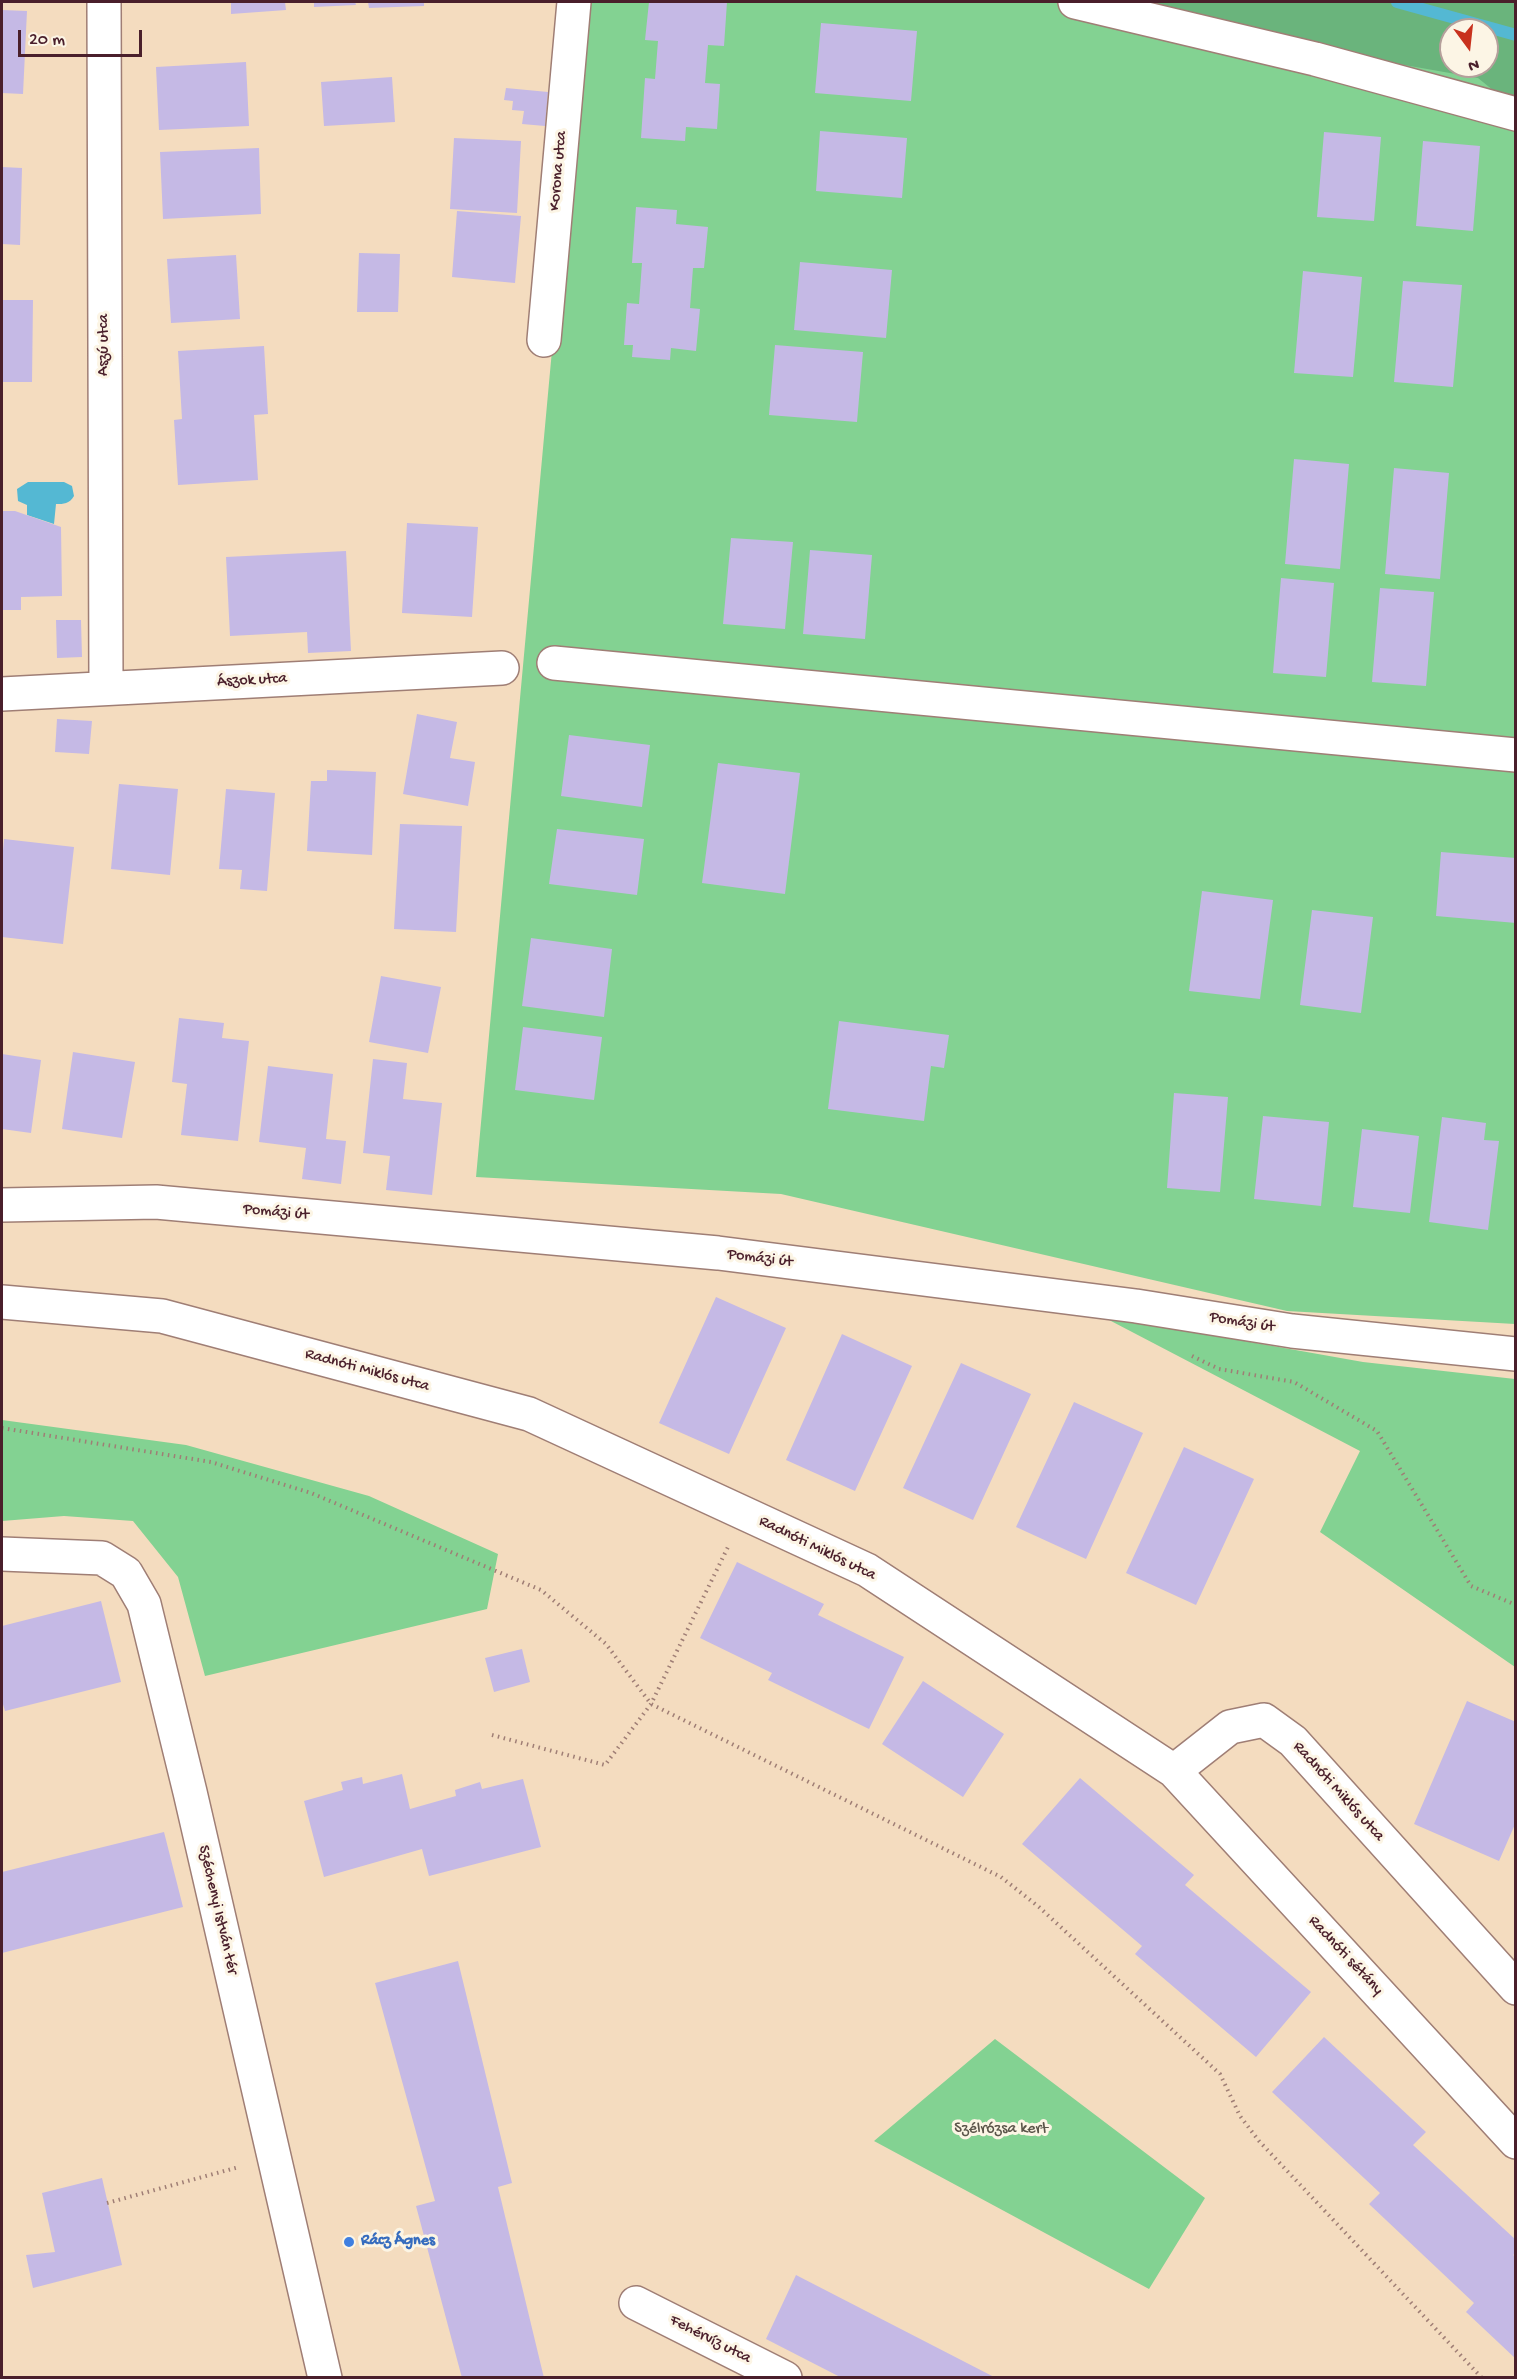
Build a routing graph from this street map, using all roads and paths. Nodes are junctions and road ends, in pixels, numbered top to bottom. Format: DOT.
graph roads {
  1 [pos="104,2"];
  2 [pos="574,2"];
  3 [pos="1075,2"];
  4 [pos="1515,114"];
  5 [pos="544,340"];
  6 [pos="554,663"];
  7 [pos="502,668"];
  8 [pos="106,688"];
  9 [pos="2,694"];
  10 [pos="1515,755"];
  11 [pos="2,1205"];
  12 [pos="2,1302"];
  13 [pos="1188,1353"];
  14 [pos="1515,1354"];
  15 [pos="2,1428"];
  16 [pos="745,1514"];
  17 [pos="2,1554"];
  18 [pos="1515,1605"];
  19 [pos="651,1704"];
  20 [pos="492,1735"];
  21 [pos="1174,1771"];
  22 [pos="1515,1988"];
  23 [pos="1515,2142"];
  24 [pos="274,2157"];
  25 [pos="107,2203"];
  26 [pos="636,2303"];
  27 [pos="325,2378"];
  28 [pos="785,2378"];
  29 [pos="1482,2378"];
  1 -- 8 [label="street, Aszú utca"];
  2 -- 5 [label="street, Korona utca"];
  3 -- 4 [label="street"];
  6 -- 10 [label="street"];
  7 -- 8 [label="street, Ászok utca"];
  8 -- 9 [label="street, Ászok utca"];
  11 -- 14 [label="street, Pomázi út"];
  12 -- 16 [label="street, Radnóti Miklós utca"];
  13 -- 18 [label="path"];
  15 -- 19 [label="path"];
  16 -- 19 [label="path"];
  16 -- 21 [label="street, Radnóti Miklós utca"];
  17 -- 24 [label="street, Széchenyi István tér"];
  19 -- 20 [label="path"];
  19 -- 29 [label="path"];
  21 -- 22 [label="street, Radnóti Miklós utca"];
  21 -- 23 [label="street, Radnóti sétány"];
  24 -- 25 [label="path"];
  24 -- 27 [label="street, Széchenyi István tér"];
  26 -- 28 [label="street, Fehérvíz utca"];
}
